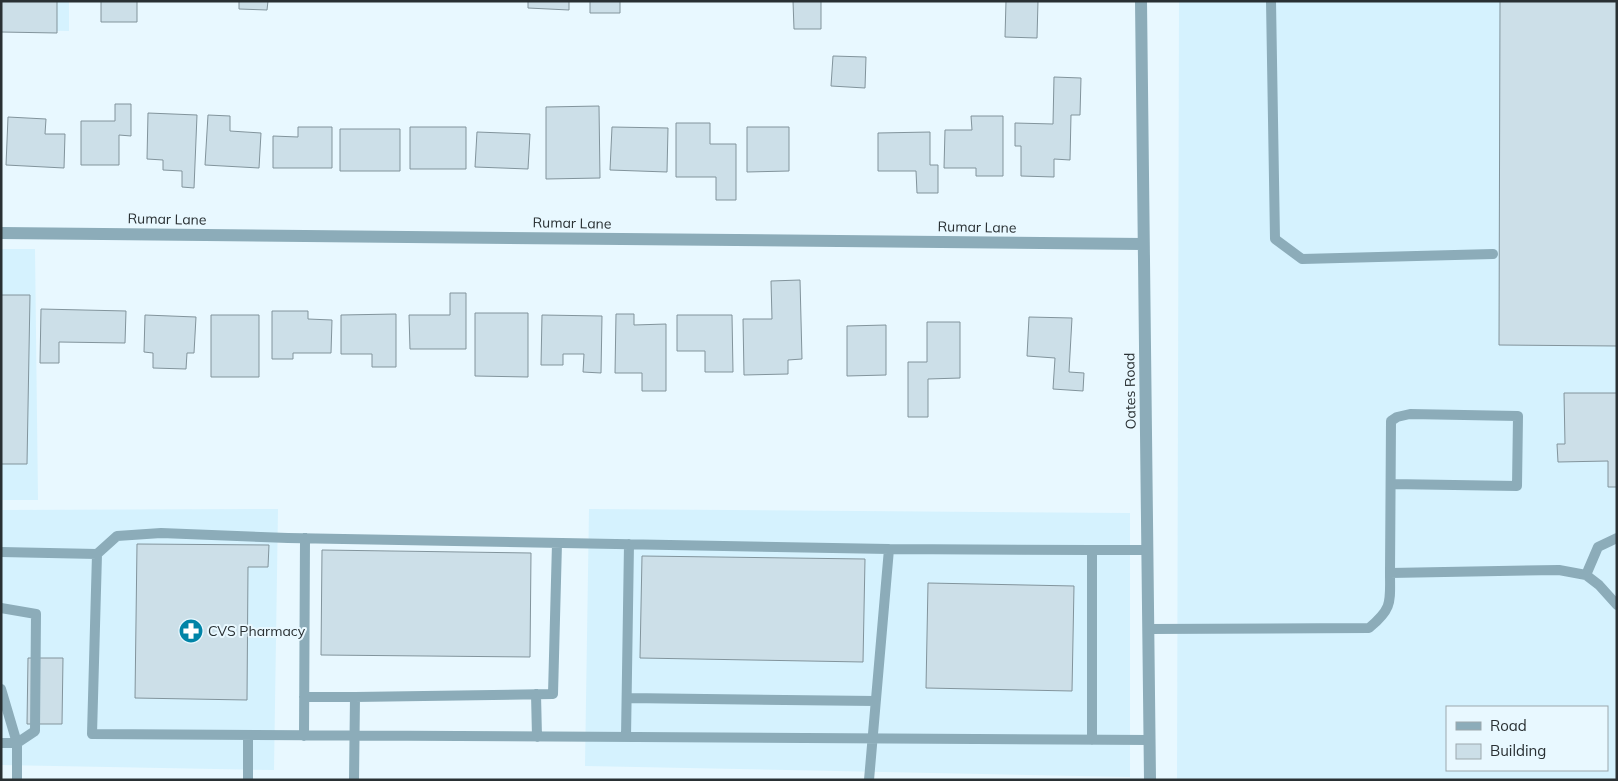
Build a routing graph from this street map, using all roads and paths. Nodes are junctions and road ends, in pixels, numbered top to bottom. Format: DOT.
graph roads {
  1 [pos="1141,1"];
  2 [pos="1271,1"];
  3 [pos="1,233"];
  4 [pos="1143,244"];
  5 [pos="1493,254"];
  6 [pos="1391,484"];
  7 [pos="305,538"];
  8 [pos="1617,538"];
  9 [pos="558,543"];
  10 [pos="630,544"];
  11 [pos="889,549"];
  12 [pos="1092,550"];
  13 [pos="1147,550"];
  14 [pos="1,552"];
  15 [pos="97,554"];
  16 [pos="1390,573"];
  17 [pos="1586,575"];
  18 [pos="1617,605"];
  19 [pos="1,608"];
  20 [pos="1148,629"];
  21 [pos="1,688"];
  22 [pos="536,694"];
  23 [pos="304,697"];
  24 [pos="355,697"];
  25 [pos="627,698"];
  26 [pos="875,701"];
  27 [pos="248,736"];
  28 [pos="304,736"];
  29 [pos="354,736"];
  30 [pos="537,737"];
  31 [pos="626,737"];
  32 [pos="872,738"];
  33 [pos="1092,740"];
  34 [pos="1150,740"];
  35 [pos="1,743"];
  36 [pos="17,743"];
  37 [pos="16,780"];
  38 [pos="248,780"];
  39 [pos="354,780"];
  40 [pos="869,780"];
  41 [pos="1150,780"];
  1 -- 4 [label="street, Oates Road"];
  2 -- 5 [label="lane"];
  3 -- 4 [label="street, Rumar Lane"];
  4 -- 13 [label="street, Oates Road"];
  6 -- 6 [label="lane"];
  6 -- 16 [label="lane"];
  7 -- 9 [label="lane"];
  7 -- 15 [label="lane"];
  7 -- 23 [label="lane"];
  8 -- 17 [label="lane"];
  9 -- 10 [label="lane"];
  9 -- 22 [label="lane"];
  10 -- 11 [label="lane"];
  10 -- 25 [label="lane"];
  11 -- 12 [label="lane"];
  11 -- 26 [label="lane"];
  12 -- 13 [label="lane"];
  12 -- 33 [label="lane"];
  13 -- 20 [label="street, Oates Road"];
  14 -- 15 [label="lane"];
  15 -- 27 [label="lane"];
  16 -- 17 [label="lane"];
  16 -- 20 [label="lane"];
  17 -- 18 [label="lane"];
  19 -- 36 [label="lane"];
  20 -- 34 [label="street, Oates Road"];
  21 -- 36 [label="lane"];
  22 -- 24 [label="lane"];
  22 -- 30 [label="lane"];
  23 -- 24 [label="lane"];
  23 -- 28 [label="lane"];
  24 -- 29 [label="lane"];
  25 -- 26 [label="lane"];
  25 -- 31 [label="lane"];
  26 -- 32 [label="lane"];
  27 -- 28 [label="lane"];
  27 -- 38 [label="lane"];
  28 -- 29 [label="lane"];
  29 -- 30 [label="lane"];
  29 -- 39 [label="lane"];
  30 -- 31 [label="lane"];
  31 -- 32 [label="lane"];
  32 -- 33 [label="lane"];
  32 -- 40 [label="lane"];
  33 -- 34 [label="lane"];
  34 -- 41 [label="street, Oates Road"];
  35 -- 36 [label="lane"];
  36 -- 37 [label="lane"];
}
